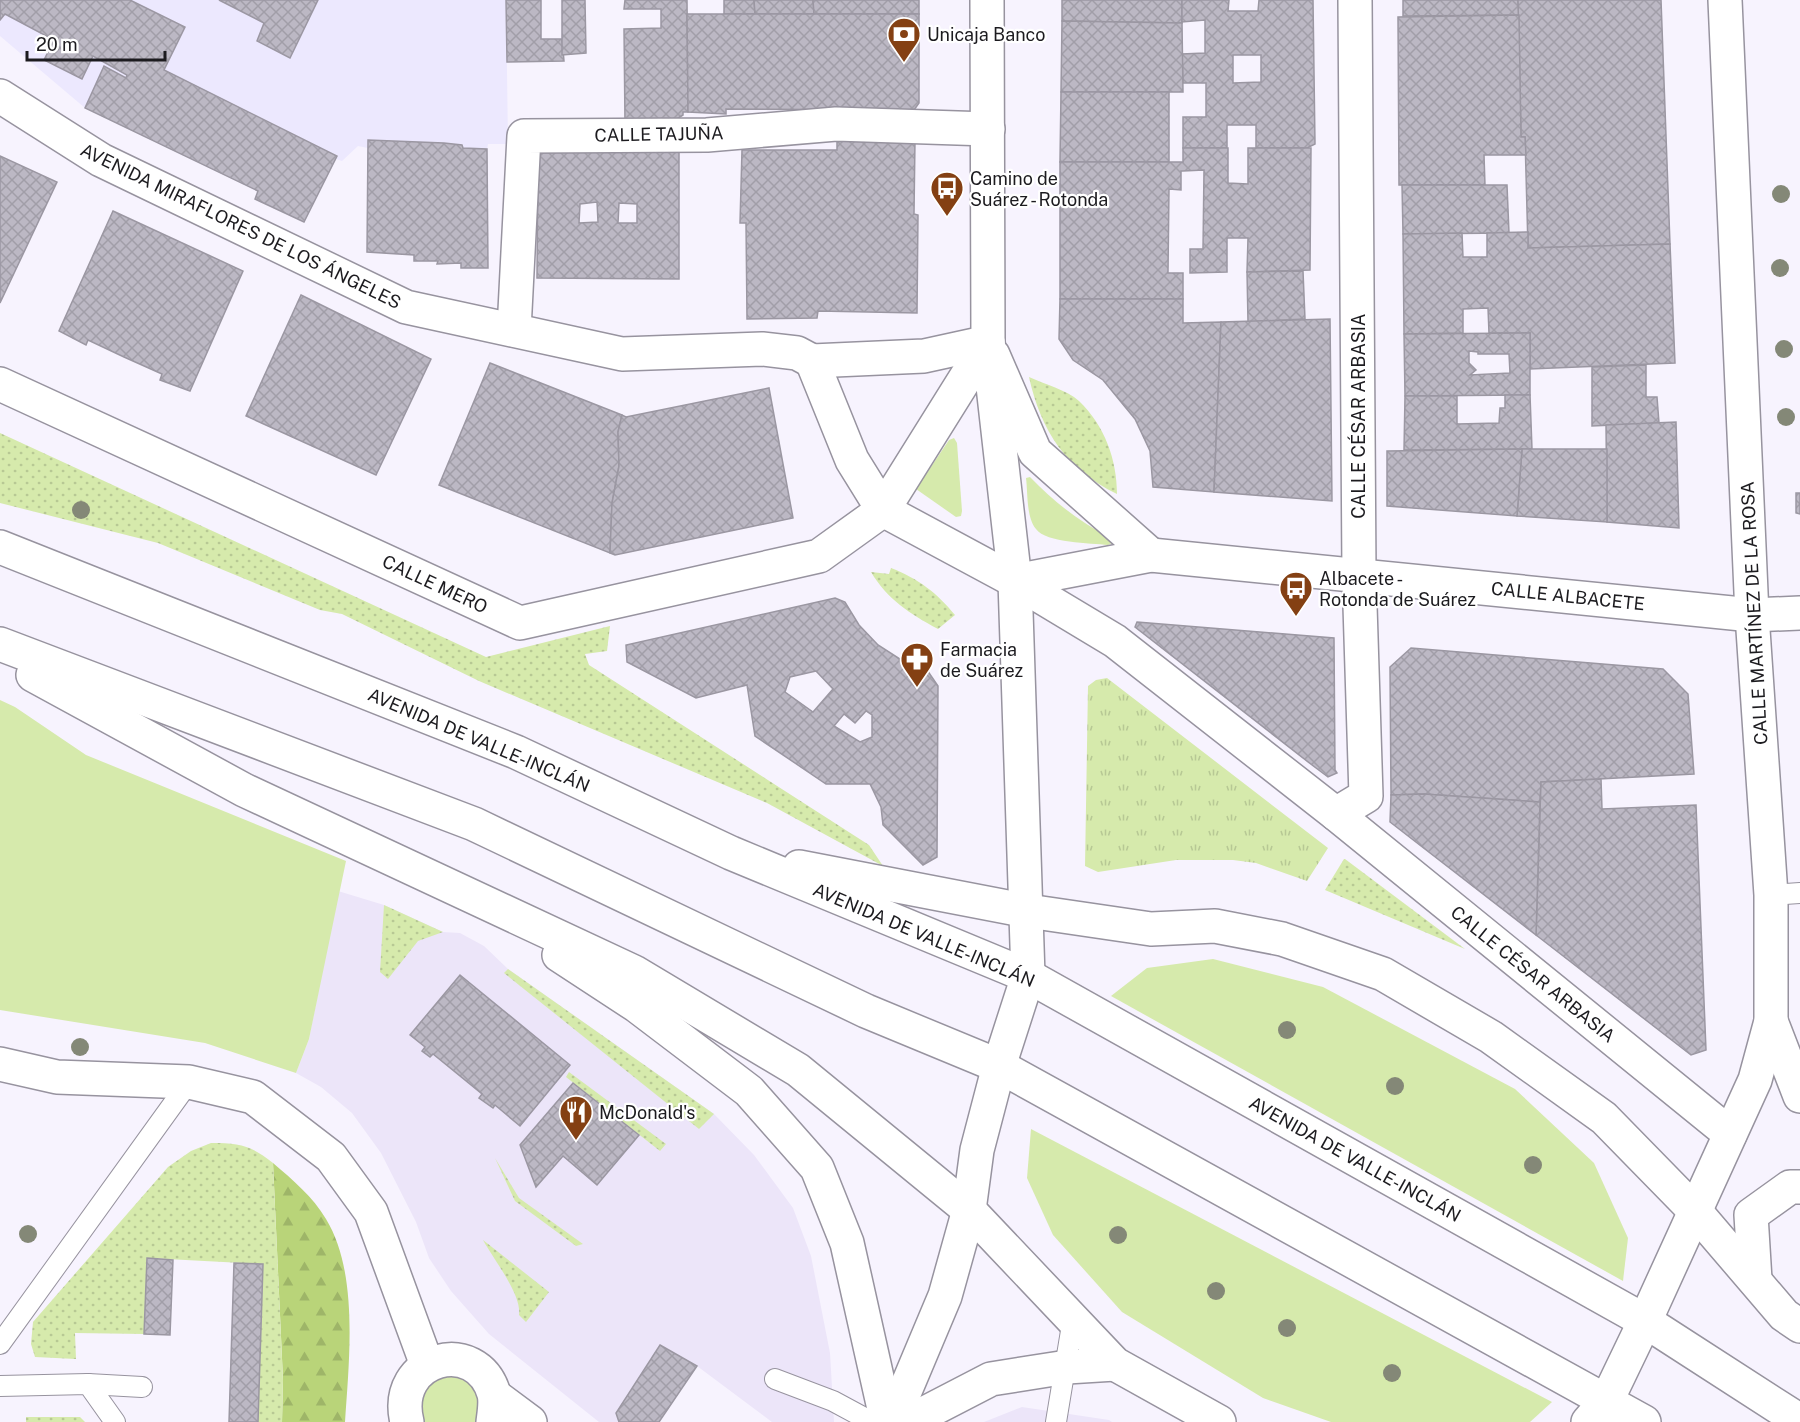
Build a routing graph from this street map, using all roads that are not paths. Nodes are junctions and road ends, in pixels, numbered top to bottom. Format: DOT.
graph roads {
  1 [pos="987,0"];
  2 [pos="1355,0"];
  3 [pos="1725,0"];
  4 [pos="0,96"];
  5 [pos="988,129"];
  6 [pos="514,330"];
  7 [pos="988,342"];
  8 [pos="812,361"];
  9 [pos="0,384"];
  10 [pos="883,510"];
  11 [pos="0,547"];
  12 [pos="1151,555"];
  13 [pos="1359,574"];
  14 [pos="1015,580"];
  15 [pos="1800,613"];
  16 [pos="1752,615"];
  17 [pos="0,644"];
  18 [pos="0,657"];
  19 [pos="1336,814"];
  20 [pos="731,853"];
  21 [pos="460,889"];
  22 [pos="1785,894"];
  23 [pos="1028,911"];
  24 [pos="1028,976"];
  25 [pos="1771,1021"];
  26 [pos="0,1064"];
  27 [pos="999,1065"];
  28 [pos="189,1082"];
  29 [pos="1800,1096"];
  30 [pos="1730,1134"];
  31 [pos="1800,1186"];
  32 [pos="969,1210"];
  33 [pos="1695,1211"];
  34 [pos="1755,1280"];
  35 [pos="1073,1319"];
  36 [pos="1792,1320"];
  37 [pos="1645,1321"];
  38 [pos="0,1344"];
  39 [pos="1115,1364"];
  40 [pos="427,1365"];
  41 [pos="1067,1367"];
  42 [pos="775,1379"];
  43 [pos="88,1384"];
  44 [pos="0,1386"];
  45 [pos="142,1387"];
  46 [pos="494,1409"];
  47 [pos="1597,1411"];
  48 [pos="1800,1421"];
  49 [pos="115,1422"];
  50 [pos="407,1422"];
  51 [pos="530,1422"];
  52 [pos="872,1422"];
  53 [pos="887,1422"];
  54 [pos="892,1422"];
  55 [pos="908,1422"];
  56 [pos="1056,1422"];
  57 [pos="1219,1422"];
  58 [pos="1644,1422"];
  1 -- 5 [label="main road"];
  2 -- 13 [label="main road, CALLE CÉSAR ARBASIA"];
  3 -- 16 [label="main road, CALLE MARTÍNEZ DE LA ROSA"];
  4 -- 6 [label="main road, AVENIDA MIRAFLORES DE LOS ÁNGELES"];
  5 -- 6 [label="main road, CALLE TAJUÑA"];
  5 -- 7 [label="main road"];
  6 -- 8 [label="main road, AVENIDA MIRAFLORES DE LOS ÁNGELES"];
  7 -- 8 [label="main road"];
  7 -- 10 [label="main road"];
  7 -- 12 [label="main road"];
  7 -- 14 [label="main road"];
  8 -- 10 [label="main road"];
  9 -- 10 [label="main road, CALLE MERO"];
  10 -- 14 [label="main road, CALLE CÉSAR ARBASIA"];
  11 -- 20 [label="main road, AVENIDA DE VALLE-INCLÁN"];
  12 -- 13 [label="main road, CALLE ALBACETE"];
  12 -- 14 [label="main road, CALLE ALBACETE"];
  13 -- 16 [label="main road, CALLE ALBACETE"];
  13 -- 19 [label="main road, CALLE CÉSAR ARBASIA"];
  14 -- 19 [label="main road, CALLE CÉSAR ARBASIA"];
  14 -- 23 [label="main road"];
  15 -- 16 [label="main road, CALLE ALBACETE"];
  16 -- 22 [label="main road, CALLE MARTÍNEZ DE LA ROSA"];
  17 -- 27 [label="main road"];
  18 -- 21 [label="main road"];
  19 -- 30 [label="main road, CALLE CÉSAR ARBASIA"];
  20 -- 23 [label="main road"];
  20 -- 24 [label="main road, AVENIDA DE VALLE-INCLÁN"];
  21 -- 32 [label="main road"];
  21 -- 53 [label="main road"];
  22 -- 25 [label="main road, CALLE MARTÍNEZ DE LA ROSA"];
  23 -- 24 [label="main road"];
  23 -- 33 [label="main road"];
  24 -- 27 [label="main road"];
  24 -- 37 [label="main road, AVENIDA DE VALLE-INCLÁN"];
  25 -- 29 [label="main road"];
  25 -- 30 [label="main road, CALLE MARTÍNEZ DE LA ROSA"];
  26 -- 28 [label="main road"];
  27 -- 32 [label="main road"];
  27 -- 47 [label="main road"];
  28 -- 38 [label="lane"];
  28 -- 40 [label="main road"];
  30 -- 33 [label="main road, CALLE MARTÍNEZ DE LA ROSA"];
  31 -- 34 [label="main road"];
  32 -- 35 [label="main road"];
  32 -- 54 [label="main road"];
  33 -- 34 [label="main road"];
  33 -- 37 [label="main road, CALLE MARTÍNEZ DE LA ROSA"];
  34 -- 36 [label="main road"];
  35 -- 39 [label="main road"];
  35 -- 41 [label="lane"];
  37 -- 47 [label="main road, CALLE MARTÍNEZ DE LA ROSA"];
  37 -- 48 [label="main road, AVENIDA DE VALLE-INCLÁN"];
  39 -- 41 [label="main road"];
  39 -- 57 [label="main road"];
  40 -- 46 [label="main road"];
  40 -- 50 [label="main road"];
  41 -- 55 [label="main road"];
  41 -- 56 [label="lane"];
  42 -- 52 [label="lane"];
  43 -- 44 [label="lane"];
  43 -- 45 [label="lane"];
  43 -- 49 [label="lane"];
  46 -- 51 [label="main road"];
  47 -- 58 [label="main road"];
}
